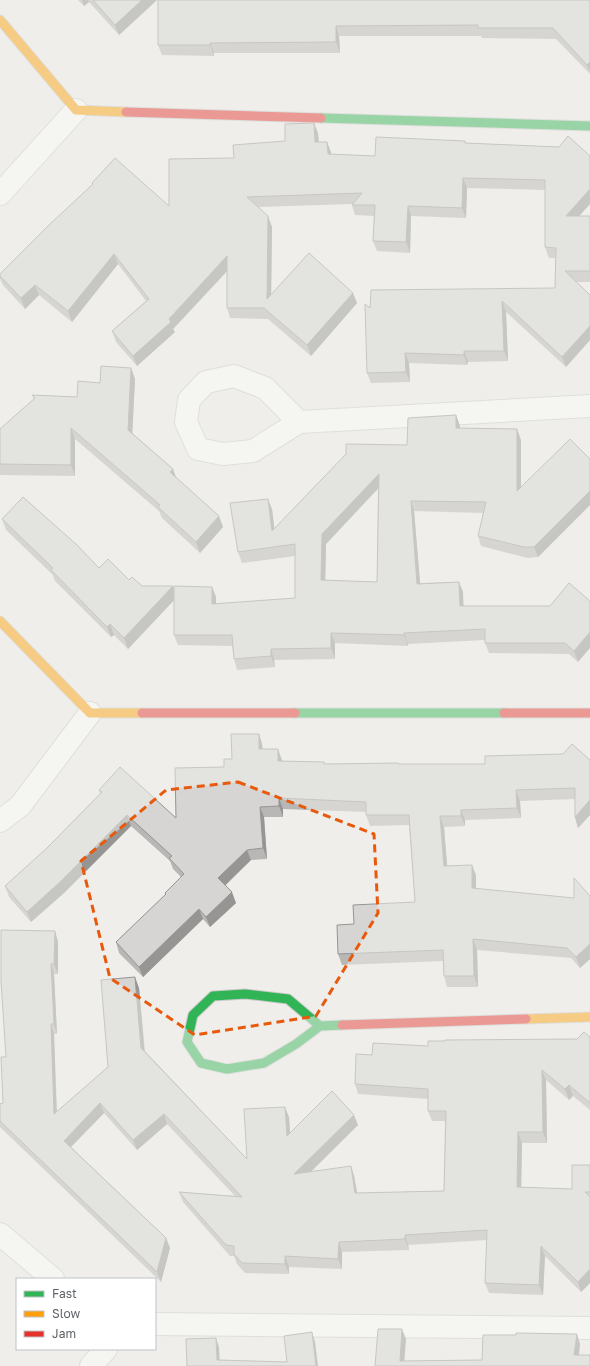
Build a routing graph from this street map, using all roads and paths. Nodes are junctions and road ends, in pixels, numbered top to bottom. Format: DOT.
graph roads {
  1 [pos="0,20"];
  2 [pos="76,110"];
  3 [pos="590,126"];
  4 [pos="0,194"];
  5 [pos="590,406"];
  6 [pos="299,422"];
  7 [pos="0,620"];
  8 [pos="90,713"];
  9 [pos="590,714"];
  10 [pos="0,821"];
  11 [pos="590,1017"];
  12 [pos="320,1026"];
  13 [pos="0,1234"];
  14 [pos="52,1278"];
  15 [pos="156,1324"];
  16 [pos="590,1328"];
  17 [pos="105,1350"];
  18 [pos="90,1366"];
  1 -- 2 [label="street"];
  2 -- 3 [label="street"];
  2 -- 4 [label="street"];
  5 -- 6 [label="street"];
  6 -- 6 [label="street"];
  7 -- 8 [label="street"];
  8 -- 9 [label="street"];
  8 -- 10 [label="street"];
  11 -- 12 [label="street"];
  12 -- 12 [label="street"];
  13 -- 14 [label="street"];
  15 -- 16 [label="street"];
  17 -- 18 [label="street"];
}
